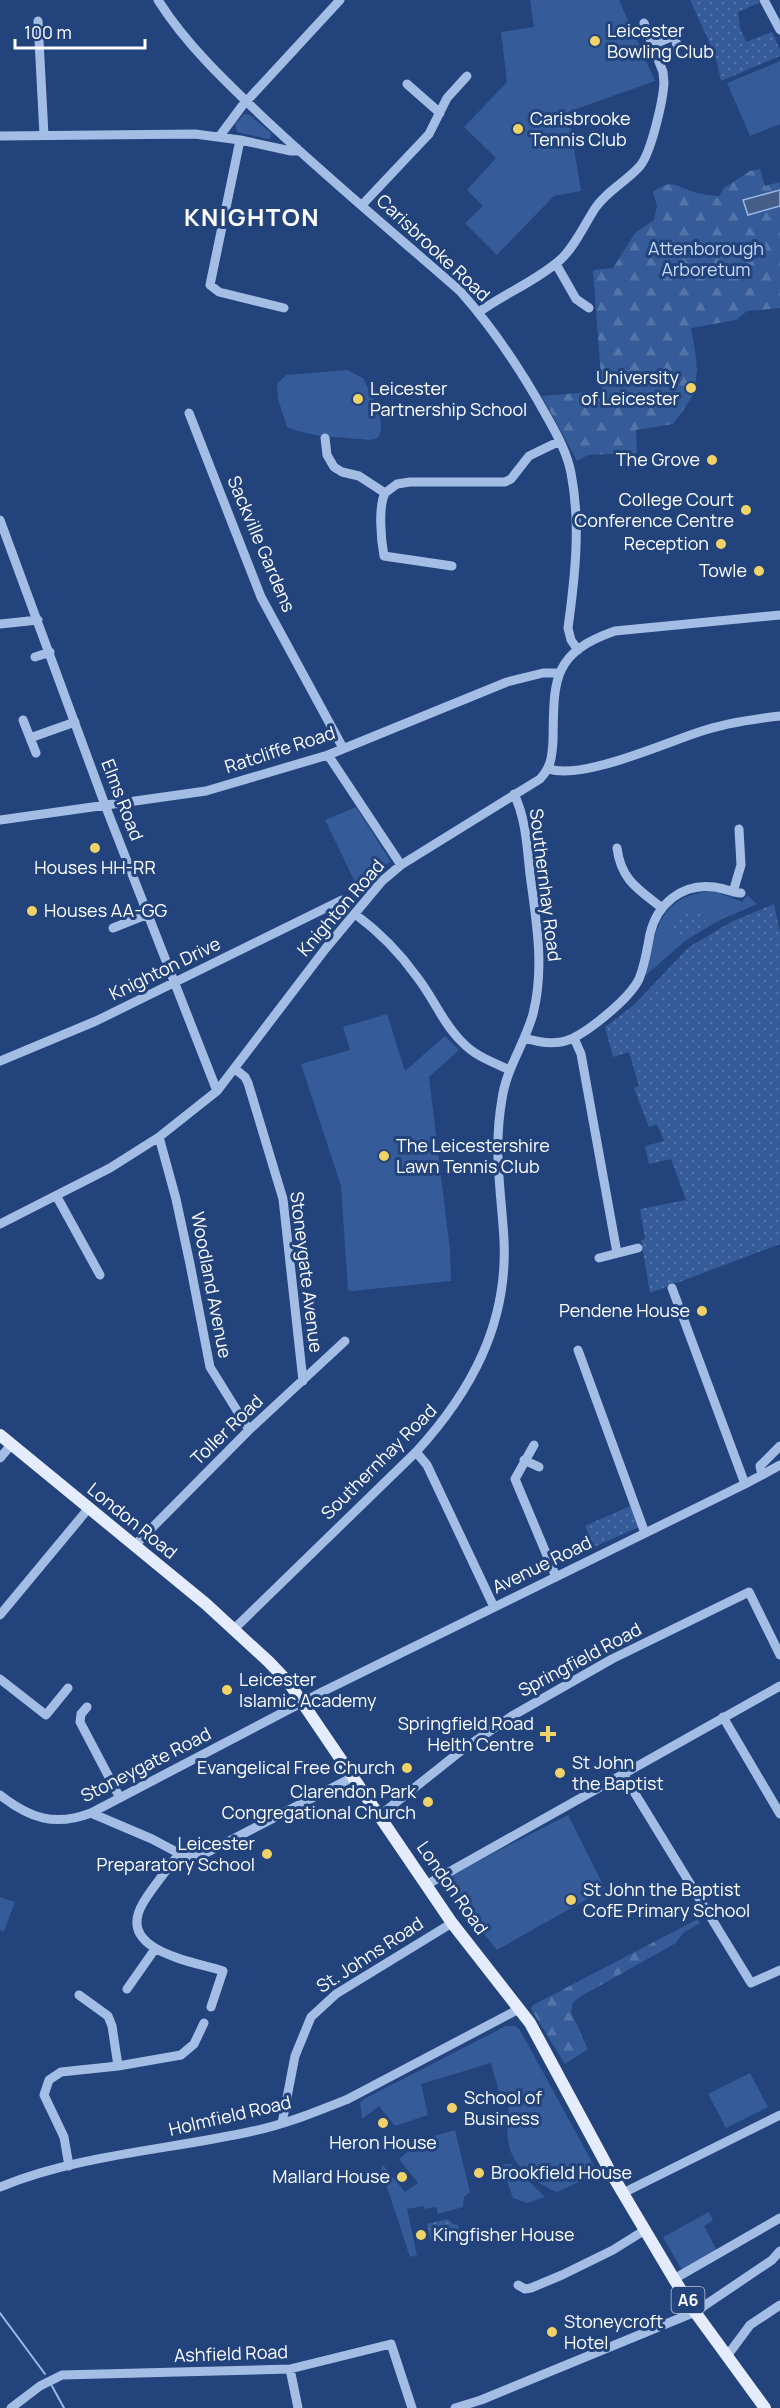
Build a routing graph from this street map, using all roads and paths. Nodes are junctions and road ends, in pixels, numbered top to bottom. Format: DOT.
graph roads {
  1 [pos="158,0"];
  2 [pos="340,0"];
  3 [pos="764,0"];
  4 [pos="49,18"];
  5 [pos="644,23"];
  6 [pos="780,30"];
  7 [pos="652,45"];
  8 [pos="657,57"];
  9 [pos="467,76"];
  10 [pos="407,84"];
  11 [pos="246,102"];
  12 [pos="440,113"];
  13 [pos="44,135"];
  14 [pos="0,136"];
  15 [pos="219,137"];
  16 [pos="240,140"];
  17 [pos="298,151"];
  18 [pos="362,205"];
  19 [pos="556,264"];
  20 [pos="284,308"];
  21 [pos="589,308"];
  22 [pos="479,312"];
  23 [pos="189,413"];
  24 [pos="325,438"];
  25 [pos="560,441"];
  26 [pos="385,493"];
  27 [pos="0,520"];
  28 [pos="452,566"];
  29 [pos="780,615"];
  30 [pos="38,620"];
  31 [pos="0,624"];
  32 [pos="578,650"];
  33 [pos="50,652"];
  34 [pos="35,657"];
  35 [pos="559,673"];
  36 [pos="780,716"];
  37 [pos="23,720"];
  38 [pos="75,722"];
  39 [pos="30,738"];
  40 [pos="343,748"];
  41 [pos="36,753"];
  42 [pos="328,755"];
  43 [pos="549,769"];
  44 [pos="514,794"];
  45 [pos="105,805"];
  46 [pos="0,820"];
  47 [pos="751,831"];
  48 [pos="617,848"];
  49 [pos="401,865"];
  50 [pos="342,900"];
  51 [pos="662,908"];
  52 [pos="148,914"];
  53 [pos="355,914"];
  54 [pos="113,928"];
  55 [pos="173,983"];
  56 [pos="525,1038"];
  57 [pos="574,1038"];
  58 [pos="0,1061"];
  59 [pos="235,1069"];
  60 [pos="510,1070"];
  61 [pos="217,1091"];
  62 [pos="159,1137"];
  63 [pos="57,1197"];
  64 [pos="0,1224"];
  65 [pos="638,1248"];
  66 [pos="617,1253"];
  67 [pos="599,1258"];
  68 [pos="100,1275"];
  69 [pos="672,1288"];
  70 [pos="345,1341"];
  71 [pos="578,1350"];
  72 [pos="303,1381"];
  73 [pos="249,1430"];
  74 [pos="0,1435"];
  75 [pos="11,1445"];
  76 [pos="534,1445"];
  77 [pos="780,1446"];
  78 [pos="416,1452"];
  79 [pos="0,1458"];
  80 [pos="524,1460"];
  81 [pos="780,1465"];
  82 [pos="539,1467"];
  83 [pos="762,1474"];
  84 [pos="745,1484"];
  85 [pos="88,1509"];
  86 [pos="645,1533"];
  87 [pos="134,1546"];
  88 [pos="556,1578"];
  89 [pos="494,1607"];
  90 [pos="0,1615"];
  91 [pos="234,1629"];
  92 [pos="780,1655"];
  93 [pos="0,1679"];
  94 [pos="780,1686"];
  95 [pos="68,1688"];
  96 [pos="303,1703"];
  97 [pos="87,1707"];
  98 [pos="723,1717"];
  99 [pos="623,1774"];
  100 [pos="353,1777"];
  101 [pos="0,1795"];
  102 [pos="120,1798"];
  103 [pos="91,1813"];
  104 [pos="780,1814"];
  105 [pos="379,1816"];
  106 [pos="179,1854"];
  107 [pos="426,1885"];
  108 [pos="452,1923"];
  109 [pos="155,1949"];
  110 [pos="780,1970"];
  111 [pos="127,1989"];
  112 [pos="79,1995"];
  113 [pos="211,2007"];
  114 [pos="519,2009"];
  115 [pos="204,2023"];
  116 [pos="118,2066"];
  117 [pos="780,2115"];
  118 [pos="282,2123"];
  119 [pos="69,2166"];
  120 [pos="0,2187"];
  121 [pos="623,2193"];
  122 [pos="780,2218"];
  123 [pos="645,2230"];
  124 [pos="780,2250"];
  125 [pos="674,2279"];
  126 [pos="518,2285"];
  127 [pos="780,2306"];
  128 [pos="695,2312"];
  129 [pos="727,2356"];
  130 [pos="290,2369"];
  131 [pos="12,2408"];
  132 [pos="298,2408"];
  133 [pos="412,2408"];
  134 [pos="455,2408"];
  135 [pos="765,2408"];
  1 -- 11 [label="street, Carisbrooke Road"];
  2 -- 11 [label="street"];
  3 -- 6 [label="street"];
  4 -- 13 [label="street"];
  5 -- 7 [label="street"];
  7 -- 8 [label="street"];
  7 -- 8 [label="street"];
  8 -- 19 [label="street"];
  9 -- 12 [label="street"];
  10 -- 12 [label="street"];
  11 -- 15 [label="street"];
  11 -- 17 [label="street, Carisbrooke Road"];
  12 -- 18 [label="street"];
  13 -- 14 [label="street"];
  13 -- 15 [label="street"];
  15 -- 16 [label="street"];
  16 -- 17 [label="street"];
  16 -- 20 [label="street"];
  17 -- 18 [label="street, Carisbrooke Road"];
  18 -- 22 [label="street, Carisbrooke Road"];
  19 -- 21 [label="street"];
  19 -- 22 [label="street"];
  22 -- 25 [label="street, Carisbrooke Road"];
  23 -- 40 [label="street, Sackville Gardens"];
  24 -- 26 [label="street"];
  25 -- 26 [label="street"];
  25 -- 32 [label="street, Carisbrooke Road"];
  26 -- 28 [label="street"];
  27 -- 30 [label="street, Elms Road"];
  29 -- 32 [label="street"];
  30 -- 31 [label="street"];
  30 -- 33 [label="street, Elms Road"];
  32 -- 35 [label="street"];
  33 -- 34 [label="street"];
  33 -- 38 [label="street, Elms Road"];
  35 -- 40 [label="street, Ratcliffe Road"];
  35 -- 43 [label="street"];
  36 -- 43 [label="street"];
  37 -- 39 [label="street"];
  38 -- 39 [label="street"];
  38 -- 45 [label="street, Elms Road"];
  39 -- 41 [label="street"];
  40 -- 42 [label="street, Ratcliffe Road"];
  42 -- 45 [label="street, Ratcliffe Road"];
  42 -- 49 [label="street"];
  43 -- 44 [label="street, Knighton Road"];
  44 -- 49 [label="street, Knighton Road"];
  44 -- 56 [label="street, Southernhay Road"];
  45 -- 46 [label="street, Ratcliffe Road"];
  45 -- 52 [label="street, Elms Road"];
  47 -- 51 [label="street"];
  48 -- 51 [label="street"];
  49 -- 53 [label="street, Knighton Road"];
  50 -- 55 [label="street, Knighton Drive"];
  51 -- 57 [label="street"];
  52 -- 54 [label="street"];
  52 -- 55 [label="street, Elms Road"];
  53 -- 59 [label="street, Knighton Road"];
  53 -- 60 [label="street"];
  55 -- 58 [label="street, Knighton Drive"];
  55 -- 61 [label="street, Elms Road"];
  56 -- 57 [label="street"];
  56 -- 60 [label="street, Southernhay Road"];
  57 -- 66 [label="street"];
  59 -- 61 [label="street, Knighton Road"];
  59 -- 72 [label="street, Stoneygate Avenue"];
  60 -- 78 [label="street, Southernhay Road"];
  61 -- 62 [label="street, Knighton Road"];
  62 -- 63 [label="street, Knighton Road"];
  62 -- 73 [label="street, Woodland Avenue"];
  63 -- 64 [label="street, Knighton Road"];
  63 -- 68 [label="street"];
  65 -- 66 [label="street"];
  66 -- 67 [label="street"];
  69 -- 84 [label="street"];
  70 -- 72 [label="street, Toller Road"];
  71 -- 86 [label="street"];
  72 -- 73 [label="street, Toller Road"];
  73 -- 87 [label="street, Toller Road"];
  74 -- 75 [label="main road, London Road / A6"];
  75 -- 79 [label="street"];
  75 -- 85 [label="main road, London Road / A6"];
  76 -- 80 [label="street"];
  77 -- 83 [label="street, Avenue Road"];
  78 -- 89 [label="street"];
  78 -- 91 [label="street, Southernhay Road"];
  80 -- 82 [label="street"];
  80 -- 88 [label="street"];
  81 -- 83 [label="street"];
  83 -- 84 [label="street, Avenue Road"];
  84 -- 86 [label="street, Avenue Road"];
  85 -- 87 [label="main road, London Road / A6"];
  85 -- 90 [label="street"];
  86 -- 88 [label="street, Avenue Road"];
  87 -- 91 [label="main road, London Road / A6"];
  88 -- 89 [label="street, Avenue Road"];
  89 -- 96 [label="street, Avenue Road"];
  91 -- 96 [label="main road, London Road / A6"];
  92 -- 105 [label="street, Springfield Road"];
  93 -- 95 [label="street"];
  94 -- 98 [label="street"];
  96 -- 100 [label="main road, London Road / A6"];
  96 -- 102 [label="street, Stoneygate Road"];
  97 -- 102 [label="street"];
  98 -- 99 [label="street"];
  98 -- 104 [label="street"];
  99 -- 107 [label="street"];
  99 -- 110 [label="street"];
  100 -- 105 [label="main road, London Road / A6"];
  100 -- 106 [label="street"];
  101 -- 103 [label="street, Stoneygate Road"];
  102 -- 103 [label="street, Stoneygate Road"];
  103 -- 106 [label="street"];
  105 -- 107 [label="main road, London Road / A6"];
  106 -- 109 [label="street"];
  107 -- 108 [label="main road, London Road / A6"];
  108 -- 114 [label="main road, London Road / A6"];
  108 -- 118 [label="street, St. Johns Road"];
  109 -- 111 [label="street"];
  109 -- 113 [label="street"];
  112 -- 116 [label="street"];
  114 -- 118 [label="street, Holmfield Road"];
  114 -- 121 [label="main road, London Road / A6"];
  115 -- 116 [label="street"];
  116 -- 119 [label="street"];
  117 -- 121 [label="street"];
  118 -- 119 [label="street, Holmfield Road"];
  119 -- 120 [label="street, Holmfield Road"];
  121 -- 123 [label="main road, London Road / A6"];
  122 -- 125 [label="street"];
  123 -- 125 [label="main road, London Road / A6"];
  123 -- 126 [label="street"];
  124 -- 128 [label="street"];
  125 -- 128 [label="main road, London Road / A6"];
  127 -- 129 [label="street"];
  128 -- 129 [label="main road, London Road / A6"];
  128 -- 134 [label="street"];
  129 -- 135 [label="main road, London Road / A6"];
  130 -- 131 [label="street, Ashfield Road"];
  130 -- 132 [label="street"];
  130 -- 133 [label="street, Ashfield Road"];
}
